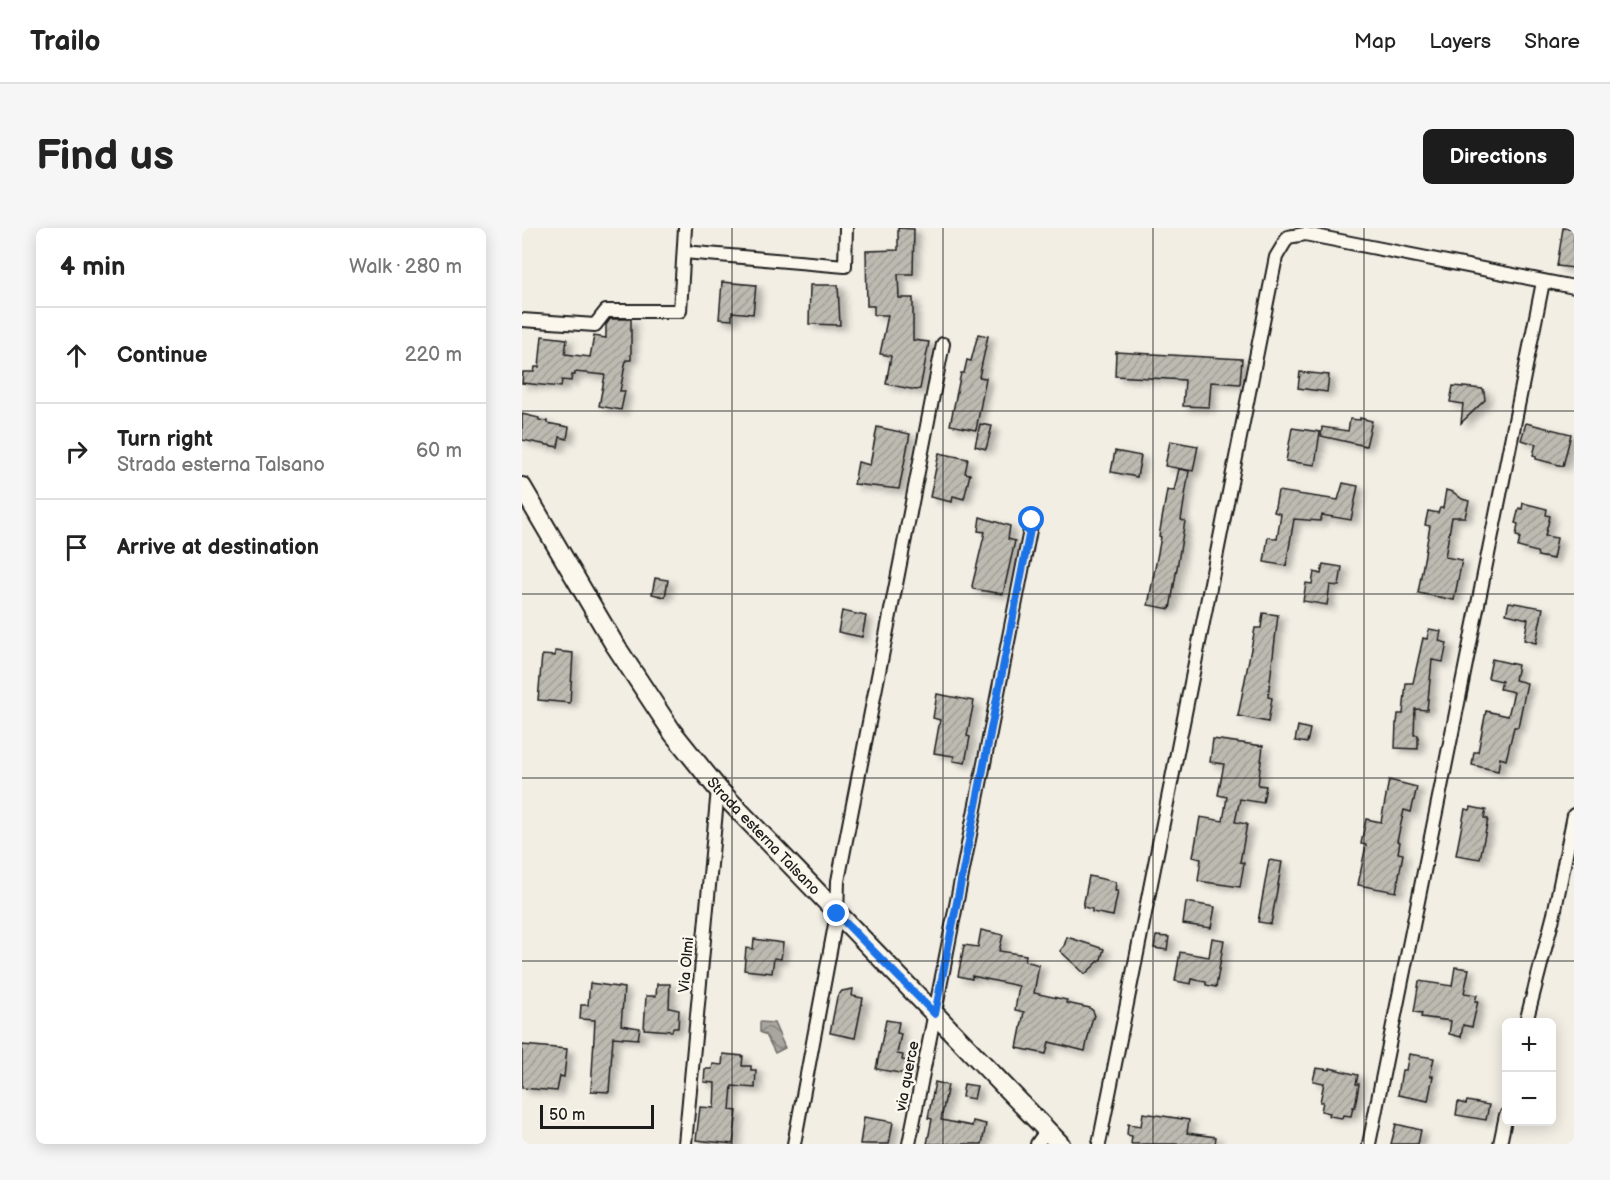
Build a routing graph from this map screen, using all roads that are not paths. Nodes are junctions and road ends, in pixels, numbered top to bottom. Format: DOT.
graph roads {
  1 [pos="685,228"];
  2 [pos="846,228"];
  3 [pos="684,252"];
  4 [pos="1543,282"];
  5 [pos="1574,288"];
  6 [pos="522,320"];
  7 [pos="943,344"];
  8 [pos="522,487"];
  9 [pos="1032,520"];
  10 [pos="718,789"];
  11 [pos="1574,817"];
  12 [pos="837,914"];
  13 [pos="935,1014"];
  14 [pos="1527,1018"];
  15 [pos="1504,1126"];
  16 [pos="1042,1137"];
  17 [pos="685,1144"];
  18 [pos="794,1144"];
  19 [pos="909,1144"];
  20 [pos="1060,1144"];
  21 [pos="1099,1144"];
  22 [pos="1369,1144"];
  23 [pos="1500,1144"];
  1 -- 3 [label="street"];
  2 -- 3 [label="street"];
  3 -- 6 [label="street"];
  4 -- 5 [label="street"];
  4 -- 21 [label="street"];
  4 -- 22 [label="street"];
  7 -- 12 [label="street"];
  8 -- 10 [label="street, Strada esterna Talsano"];
  9 -- 13 [label="street, via querce"];
  10 -- 12 [label="street, Strada esterna Talsano"];
  10 -- 17 [label="street, Via Olmi"];
  11 -- 14 [label="street"];
  12 -- 13 [label="street, Strada esterna Talsano"];
  12 -- 18 [label="street"];
  13 -- 16 [label="street, Strada esterna Talsano"];
  13 -- 19 [label="street, via querce"];
  15 -- 23 [label="street"];
  16 -- 20 [label="street, Strada esterna Talsano"];
}
